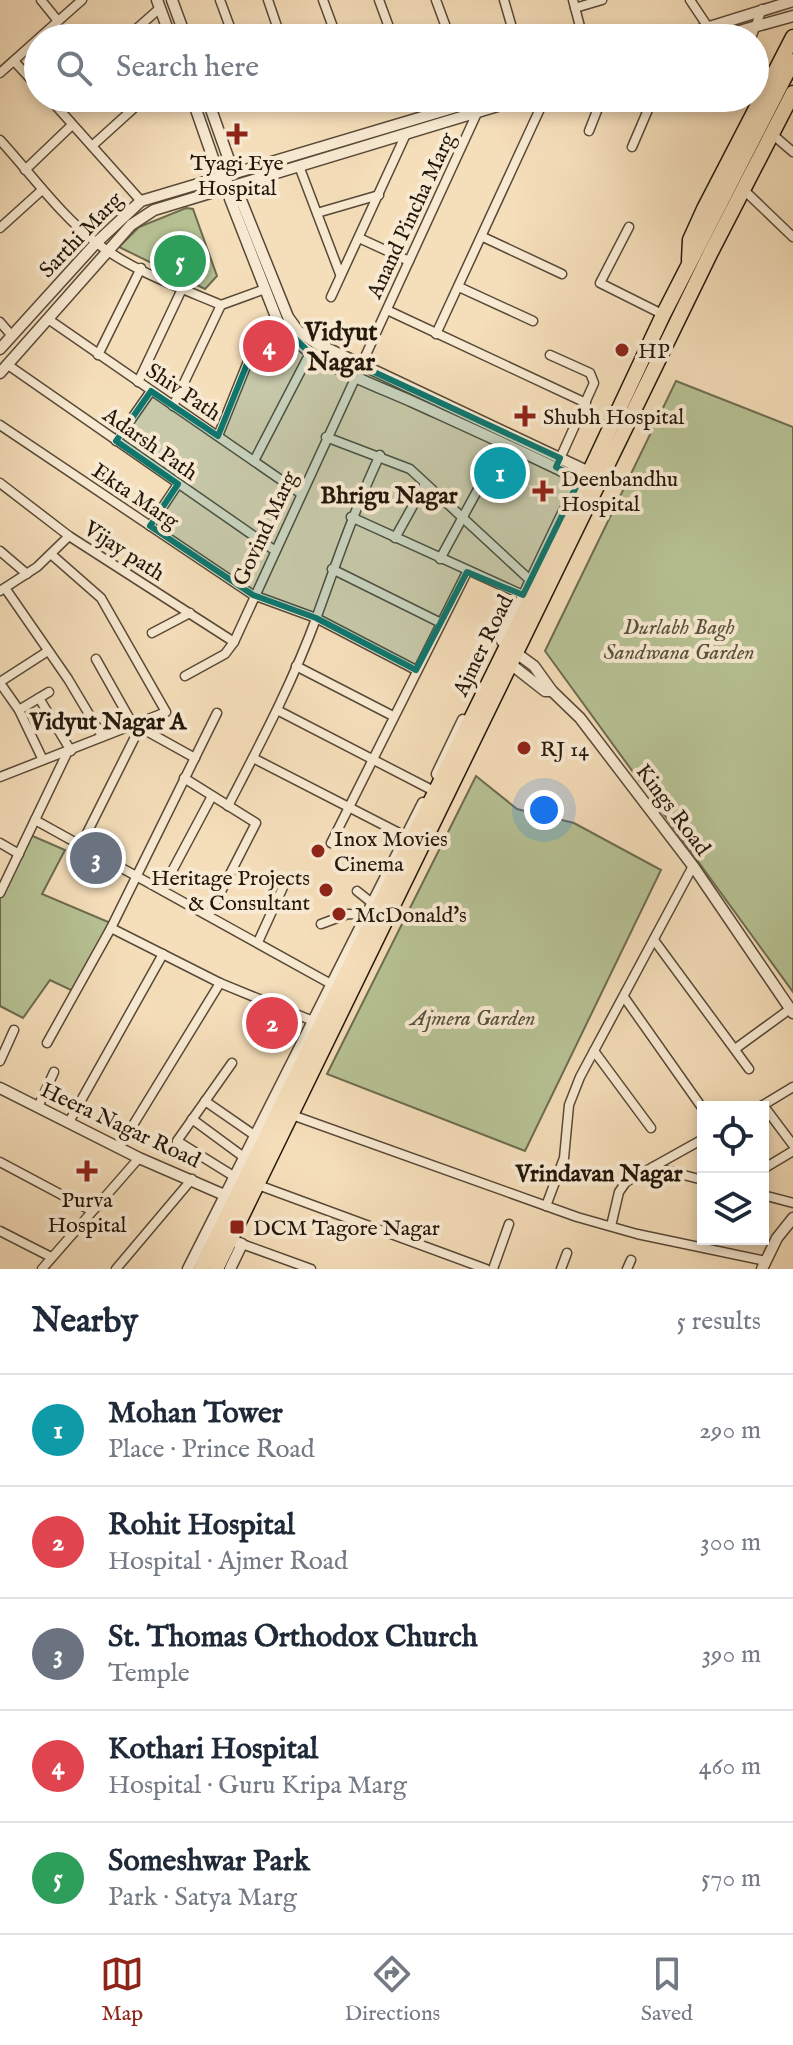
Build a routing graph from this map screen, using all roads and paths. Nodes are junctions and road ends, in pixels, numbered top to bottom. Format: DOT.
graph roads {
  1 [pos="41,0"];
  2 [pos="82,0"];
  3 [pos="174,0"];
  4 [pos="220,0"];
  5 [pos="268,0"];
  6 [pos="323,0"];
  7 [pos="379,0"];
  8 [pos="436,0"];
  9 [pos="504,0"];
  10 [pos="602,0"];
  11 [pos="691,0"];
  12 [pos="793,1"];
  13 [pos="158,4"];
  14 [pos="574,4"];
  15 [pos="762,9"];
  16 [pos="793,16"];
  17 [pos="58,21"];
  18 [pos="55,24"];
  19 [pos="139,24"];
  20 [pos="166,24"];
  21 [pos="182,24"];
  22 [pos="229,24"];
  23 [pos="276,24"];
  24 [pos="332,24"];
  25 [pos="388,24"];
  26 [pos="445,24"];
  27 [pos="511,24"];
  28 [pos="579,24"];
  29 [pos="706,24"];
  30 [pos="717,24"];
  31 [pos="758,24"];
  32 [pos="793,37"];
  33 [pos="24,52"];
  34 [pos="14,61"];
  35 [pos="793,61"];
  36 [pos="24,72"];
  37 [pos="0,73"];
  38 [pos="769,84"];
  39 [pos="793,93"];
  40 [pos="769,108"];
  41 [pos="63,112"];
  42 [pos="130,112"];
  43 [pos="197,112"];
  44 [pos="212,112"];
  45 [pos="449,112"];
  46 [pos="480,112"];
  47 [pos="539,112"];
  48 [pos="596,112"];
  49 [pos="647,112"];
  50 [pos="755,112"];
  51 [pos="767,112"];
  52 [pos="477,113"];
  53 [pos="72,125"];
  54 [pos="589,131"];
  55 [pos="398,133"];
  56 [pos="771,133"];
  57 [pos="1,145"];
  58 [pos="92,146"];
  59 [pos="632,147"];
  60 [pos="793,152"];
  61 [pos="299,166"];
  62 [pos="25,170"];
  63 [pos="228,181"];
  64 [pos="42,190"];
  65 [pos="744,190"];
  66 [pos="379,195"];
  67 [pos="141,201"];
  68 [pos="317,213"];
  69 [pos="629,227"];
  70 [pos="0,228"];
  71 [pos="483,237"];
  72 [pos="793,237"];
  73 [pos="359,238"];
  74 [pos="96,243"];
  75 [pos="107,251"];
  76 [pos="409,261"];
  77 [pos="688,265"];
  78 [pos="141,268"];
  79 [pos="340,274"];
  80 [pos="562,274"];
  81 [pos="459,287"];
  82 [pos="182,289"];
  83 [pos="265,289"];
  84 [pos="331,297"];
  85 [pos="221,305"];
  86 [pos="387,310"];
  87 [pos="661,313"];
  88 [pos="48,319"];
  89 [pos="533,321"];
  90 [pos="0,322"];
  91 [pos="278,322"];
  92 [pos="436,334"];
  93 [pos="12,336"];
  94 [pos="0,349"];
  95 [pos="310,353"];
  96 [pos="98,355"];
  97 [pos="550,355"];
  98 [pos="4,369"];
  99 [pos="357,370"];
  100 [pos="138,382"];
  101 [pos="151,391"];
  102 [pos="586,403"];
  103 [pos="173,406"];
  104 [pos="0,425"];
  105 [pos="218,436"];
  106 [pos="326,437"];
  107 [pos="116,441"];
  108 [pos="380,455"];
  109 [pos="254,461"];
  110 [pos="558,463"];
  111 [pos="584,475"];
  112 [pos="483,480"];
  113 [pos="0,483"];
  114 [pos="178,484"];
  115 [pos="425,484"];
  116 [pos="300,493"];
  117 [pos="351,517"];
  118 [pos="464,520"];
  119 [pos="150,526"];
  120 [pos="69,536"];
  121 [pos="395,538"];
  122 [pos="274,550"];
  123 [pos="0,551"];
  124 [pos="52,555"];
  125 [pos="440,559"];
  126 [pos="332,569"];
  127 [pos="467,572"];
  128 [pos="27,574"];
  129 [pos="530,580"];
  130 [pos="3,590"];
  131 [pos="253,595"];
  132 [pos="523,595"];
  133 [pos="190,613"];
  134 [pos="316,618"];
  135 [pos="441,623"];
  136 [pos="152,633"];
  137 [pos="234,642"];
  138 [pos="48,651"];
  139 [pos="505,654"];
  140 [pos="96,659"];
  141 [pos="296,666"];
  142 [pos="416,670"];
  143 [pos="185,676"];
  144 [pos="0,683"];
  145 [pos="49,692"];
  146 [pos="39,698"];
  147 [pos="19,710"];
  148 [pos="277,710"];
  149 [pos="217,713"];
  150 [pos="393,716"];
  151 [pos="136,725"];
  152 [pos="102,736"];
  153 [pos="69,752"];
  154 [pos="42,758"];
  155 [pos="195,758"];
  156 [pos="253,758"];
  157 [pos="373,758"];
  158 [pos="0,777"];
  159 [pos="184,778"];
  160 [pos="430,789"];
  161 [pos="212,796"];
  162 [pos="228,806"];
  163 [pos="348,809"];
  164 [pos="35,820"];
  165 [pos="405,836"];
  166 [pos="0,843"];
  167 [pos="331,843"];
  168 [pos="81,845"];
  169 [pos="19,854"];
  170 [pos="693,866"];
  171 [pos="135,875"];
  172 [pos="284,885"];
  173 [pos="162,890"];
  174 [pos="357,891"];
  175 [pos="0,893"];
  176 [pos="372,903"];
  177 [pos="209,915"];
  178 [pos="365,915"];
  179 [pos="321,924"];
  180 [pos="111,928"];
  181 [pos="654,940"];
  182 [pos="258,942"];
  183 [pos="163,954"];
  184 [pos="220,983"];
  185 [pos="331,984"];
  186 [pos="624,997"];
  187 [pos="791,1011"];
  188 [pos="313,1021"];
  189 [pos="14,1030"];
  190 [pos="47,1043"];
  191 [pos="735,1049"];
  192 [pos="594,1051"];
  193 [pos="0,1061"];
  194 [pos="232,1063"];
  195 [pos="749,1069"];
  196 [pos="54,1072"];
  197 [pos="793,1087"];
  198 [pos="0,1088"];
  199 [pos="205,1101"];
  200 [pos="697,1101"];
  201 [pos="769,1101"];
  202 [pos="38,1107"];
  203 [pos="292,1115"];
  204 [pos="769,1116"];
  205 [pos="192,1119"];
  206 [pos="69,1122"];
  207 [pos="651,1128"];
  208 [pos="257,1137"];
  209 [pos="697,1142"];
  210 [pos="119,1148"];
  211 [pos="793,1148"];
  212 [pos="139,1158"];
  213 [pos="245,1158"];
  214 [pos="0,1162"];
  215 [pos="769,1165"];
  216 [pos="652,1167"];
  217 [pos="235,1177"];
  218 [pos="697,1178"];
  219 [pos="192,1179"];
  220 [pos="258,1185"];
  221 [pos="769,1197"];
  222 [pos="236,1200"];
  223 [pos="793,1203"];
  224 [pos="546,1206"];
  225 [pos="92,1211"];
  226 [pos="793,1218"];
  227 [pos="509,1224"];
  228 [pos="611,1226"];
  229 [pos="1,1232"];
  230 [pos="237,1242"];
  231 [pos="567,1253"];
  232 [pos="51,1257"];
  233 [pos="764,1265"];
  234 [pos="42,1269"];
  235 [pos="116,1269"];
  236 [pos="188,1269"];
  237 [pos="201,1269"];
  238 [pos="216,1269"];
  239 [pos="230,1269"];
  240 [pos="311,1269"];
  241 [pos="486,1269"];
  242 [pos="493,1269"];
  243 [pos="561,1269"];
  1 -- 17 [label="street"];
  2 -- 17 [label="street"];
  3 -- 21 [label="street"];
  4 -- 22 [label="street"];
  5 -- 23 [label="street"];
  6 -- 24 [label="street"];
  7 -- 25 [label="street"];
  8 -- 26 [label="street"];
  9 -- 27 [label="street"];
  10 -- 14 [label="street"];
  11 -- 29 [label="street"];
  12 -- 15 [label="street"];
  13 -- 19 [label="street"];
  13 -- 20 [label="street"];
  14 -- 28 [label="street"];
  15 -- 30 [label="street"];
  15 -- 31 [label="street"];
  16 -- 31 [label="street"];
  17 -- 18 [label="street"];
  32 -- 38 [label="highway, Ajmer Road"];
  33 -- 34 [label="street"];
  34 -- 36 [label="street"];
  34 -- 37 [label="street"];
  35 -- 40 [label="highway"];
  39 -- 56 [label="highway, Ajmer Road"];
  41 -- 53 [label="street"];
  42 -- 58 [label="street"];
  43 -- 63 [label="street"];
  44 -- 63 [label="street"];
  45 -- 55 [label="street, Sarthi Marg"];
  46 -- 52 [label="street"];
  47 -- 71 [label="street"];
  48 -- 54 [label="street"];
  49 -- 59 [label="street"];
  50 -- 77 [label="highway, Ajmer Road"];
  51 -- 77 [label="highway"];
  52 -- 55 [label="street"];
  52 -- 76 [label="street, Anand Pincha Marg"];
  53 -- 58 [label="street"];
  53 -- 62 [label="street"];
  55 -- 61 [label="street"];
  55 -- 63 [label="street, Sarthi Marg"];
  55 -- 66 [label="street"];
  56 -- 60 [label="street"];
  56 -- 65 [label="highway, Ajmer Road"];
  57 -- 62 [label="street"];
  58 -- 67 [label="street"];
  61 -- 63 [label="street"];
  61 -- 68 [label="street"];
  62 -- 64 [label="street"];
  63 -- 67 [label="street, Sarthi Marg"];
  63 -- 75 [label="street"];
  63 -- 83 [label="street"];
  63 -- 99 [label="street"];
  64 -- 70 [label="street"];
  64 -- 74 [label="street"];
  65 -- 72 [label="street"];
  65 -- 139 [label="highway, Ajmer Road"];
  66 -- 68 [label="street"];
  66 -- 73 [label="street"];
  67 -- 74 [label="street, Sarthi Marg"];
  68 -- 79 [label="street"];
  69 -- 87 [label="street"];
  71 -- 80 [label="street"];
  71 -- 81 [label="street"];
  73 -- 76 [label="street"];
  73 -- 79 [label="street"];
  74 -- 75 [label="street"];
  74 -- 93 [label="street, Sarthi Marg"];
  75 -- 78 [label="street"];
  75 -- 88 [label="street"];
  76 -- 86 [label="street, Anand Pincha Marg"];
  77 -- 87 [label="highway, Ajmer Road"];
  78 -- 82 [label="street"];
  78 -- 96 [label="street"];
  79 -- 84 [label="street"];
  81 -- 89 [label="street"];
  81 -- 92 [label="street"];
  82 -- 85 [label="street"];
  82 -- 100 [label="street"];
  83 -- 85 [label="street"];
  83 -- 91 [label="street"];
  85 -- 103 [label="street"];
  86 -- 92 [label="street"];
  86 -- 99 [label="street, Anand Pincha Marg"];
  87 -- 111 [label="highway, Ajmer Road"];
  88 -- 96 [label="street, Shiv Path"];
  88 -- 98 [label="street"];
  90 -- 93 [label="street"];
  91 -- 95 [label="street"];
  91 -- 105 [label="street"];
  92 -- 102 [label="street"];
  93 -- 94 [label="street, Sarthi Marg"];
  95 -- 99 [label="street"];
  95 -- 109 [label="street"];
  96 -- 100 [label="street, Shiv Path"];
  97 -- 102 [label="street"];
  98 -- 107 [label="street, Adarsh Path"];
  99 -- 106 [label="street, Govind Marg"];
  99 -- 110 [label="street"];
  100 -- 101 [label="street, Shiv Path"];
  101 -- 103 [label="street, Shiv Path"];
  101 -- 107 [label="street"];
  102 -- 110 [label="street"];
  103 -- 105 [label="street, Shiv Path"];
  104 -- 119 [label="street, Ekta Marg"];
  105 -- 109 [label="street, Shiv Path"];
  106 -- 108 [label="street"];
  106 -- 116 [label="street, Govind Marg"];
  107 -- 114 [label="street, Adarsh Path"];
  108 -- 115 [label="street"];
  108 -- 117 [label="street"];
  109 -- 116 [label="street, Shiv Path"];
  110 -- 111 [label="street"];
  111 -- 129 [label="street"];
  111 -- 139 [label="highway, Ajmer Road"];
  112 -- 118 [label="street"];
  113 -- 120 [label="street, Vijay path"];
  114 -- 119 [label="street"];
  114 -- 122 [label="street, Adarsh Path"];
  115 -- 118 [label="street"];
  115 -- 121 [label="street"];
  116 -- 122 [label="street, Govind Marg"];
  117 -- 121 [label="street"];
  117 -- 126 [label="street"];
  118 -- 125 [label="street"];
  118 -- 129 [label="street"];
  119 -- 131 [label="street, Ekta Marg"];
  120 -- 124 [label="street"];
  120 -- 133 [label="street, Vijay path"];
  121 -- 125 [label="street"];
  122 -- 131 [label="street, Govind Marg"];
  123 -- 128 [label="street"];
  124 -- 128 [label="street"];
  124 -- 151 [label="street"];
  125 -- 127 [label="street"];
  126 -- 134 [label="street"];
  126 -- 135 [label="street"];
  127 -- 132 [label="street"];
  127 -- 135 [label="street"];
  128 -- 130 [label="street"];
  129 -- 132 [label="street"];
  130 -- 138 [label="street"];
  131 -- 134 [label="street, Ekta Marg"];
  131 -- 137 [label="street, Govind Marg"];
  132 -- 139 [label="street"];
  133 -- 136 [label="street"];
  133 -- 137 [label="street, Vijay path"];
  134 -- 141 [label="street"];
  134 -- 142 [label="street, Ekta Marg"];
  135 -- 142 [label="street"];
  137 -- 143 [label="street"];
  138 -- 144 [label="street"];
  138 -- 152 [label="street"];
  139 -- 160 [label="street"];
  139 -- 170 [label="street, Kings Road"];
  139 -- 203 [label="highway, Ajmer Road"];
  139 -- 222 [label="highway, Ajmer Road"];
  140 -- 151 [label="street"];
  141 -- 148 [label="street"];
  141 -- 150 [label="street"];
  142 -- 150 [label="street"];
  144 -- 147 [label="street"];
  145 -- 146 [label="street"];
  146 -- 147 [label="street"];
  146 -- 153 [label="street"];
  147 -- 154 [label="street"];
  148 -- 156 [label="street"];
  148 -- 157 [label="street"];
  149 -- 155 [label="street"];
  150 -- 157 [label="street"];
  151 -- 152 [label="street"];
  151 -- 155 [label="street"];
  151 -- 168 [label="street"];
  152 -- 153 [label="street"];
  153 -- 154 [label="street"];
  153 -- 164 [label="street"];
  154 -- 158 [label="street"];
  155 -- 159 [label="street"];
  156 -- 162 [label="street"];
  156 -- 163 [label="street"];
  157 -- 160 [label="street"];
  157 -- 163 [label="street"];
  159 -- 161 [label="street"];
  159 -- 171 [label="street"];
  160 -- 165 [label="street"];
  161 -- 162 [label="street"];
  161 -- 173 [label="street"];
  162 -- 177 [label="street"];
  163 -- 165 [label="street"];
  163 -- 167 [label="street"];
  164 -- 168 [label="street"];
  164 -- 169 [label="street"];
  165 -- 176 [label="street"];
  166 -- 169 [label="street"];
  168 -- 171 [label="street"];
  169 -- 175 [label="street"];
  170 -- 181 [label="street"];
  170 -- 187 [label="street, Kings Road"];
  171 -- 173 [label="street"];
  171 -- 180 [label="street"];
  172 -- 182 [label="street"];
  173 -- 177 [label="street"];
  174 -- 176 [label="street"];
  176 -- 178 [label="street"];
  177 -- 182 [label="street"];
  178 -- 179 [label="street"];
  178 -- 185 [label="street"];
  180 -- 183 [label="street"];
  180 -- 190 [label="street"];
  181 -- 186 [label="street"];
  181 -- 191 [label="street"];
  182 -- 185 [label="street"];
  183 -- 184 [label="street"];
  183 -- 206 [label="street"];
  184 -- 188 [label="street"];
  184 -- 210 [label="street"];
  185 -- 188 [label="street"];
  186 -- 192 [label="street"];
  186 -- 200 [label="street"];
  187 -- 191 [label="street"];
  188 -- 208 [label="street"];
  189 -- 193 [label="street"];
  191 -- 195 [label="street"];
  192 -- 207 [label="street"];
  192 -- 224 [label="street"];
  194 -- 199 [label="street"];
  196 -- 202 [label="street"];
  197 -- 201 [label="street"];
  198 -- 202 [label="street, Heera Nagar Road"];
  199 -- 205 [label="street"];
  199 -- 208 [label="street"];
  202 -- 206 [label="street, Heera Nagar Road"];
  203 -- 220 [label="highway, Ajmer Road"];
  203 -- 224 [label="street"];
  204 -- 211 [label="street"];
  205 -- 213 [label="street"];
  205 -- 217 [label="street"];
  206 -- 210 [label="street, Heera Nagar Road"];
  208 -- 213 [label="street"];
  209 -- 216 [label="street"];
  210 -- 212 [label="street, Heera Nagar Road"];
  211 -- 215 [label="street"];
  212 -- 219 [label="street, Heera Nagar Road"];
  212 -- 225 [label="street"];
  213 -- 217 [label="street"];
  214 -- 225 [label="street"];
  216 -- 218 [label="street"];
  216 -- 228 [label="street"];
  217 -- 222 [label="street"];
  219 -- 222 [label="street, Heera Nagar Road"];
  219 -- 235 [label="street"];
  220 -- 222 [label="highway, Ajmer Road"];
  220 -- 241 [label="street"];
  221 -- 223 [label="street"];
  222 -- 230 [label="highway, Ajmer Road"];
  222 -- 236 [label="street"];
  222 -- 237 [label="highway, Ajmer Road"];
  224 -- 228 [label="street"];
  225 -- 232 [label="street"];
  226 -- 233 [label="street"];
  227 -- 242 [label="street"];
  228 -- 233 [label="street"];
  229 -- 232 [label="street"];
  230 -- 238 [label="highway, Ajmer Road"];
  230 -- 239 [label="street"];
  230 -- 240 [label="street"];
  231 -- 243 [label="street"];
  232 -- 234 [label="street"];
}
